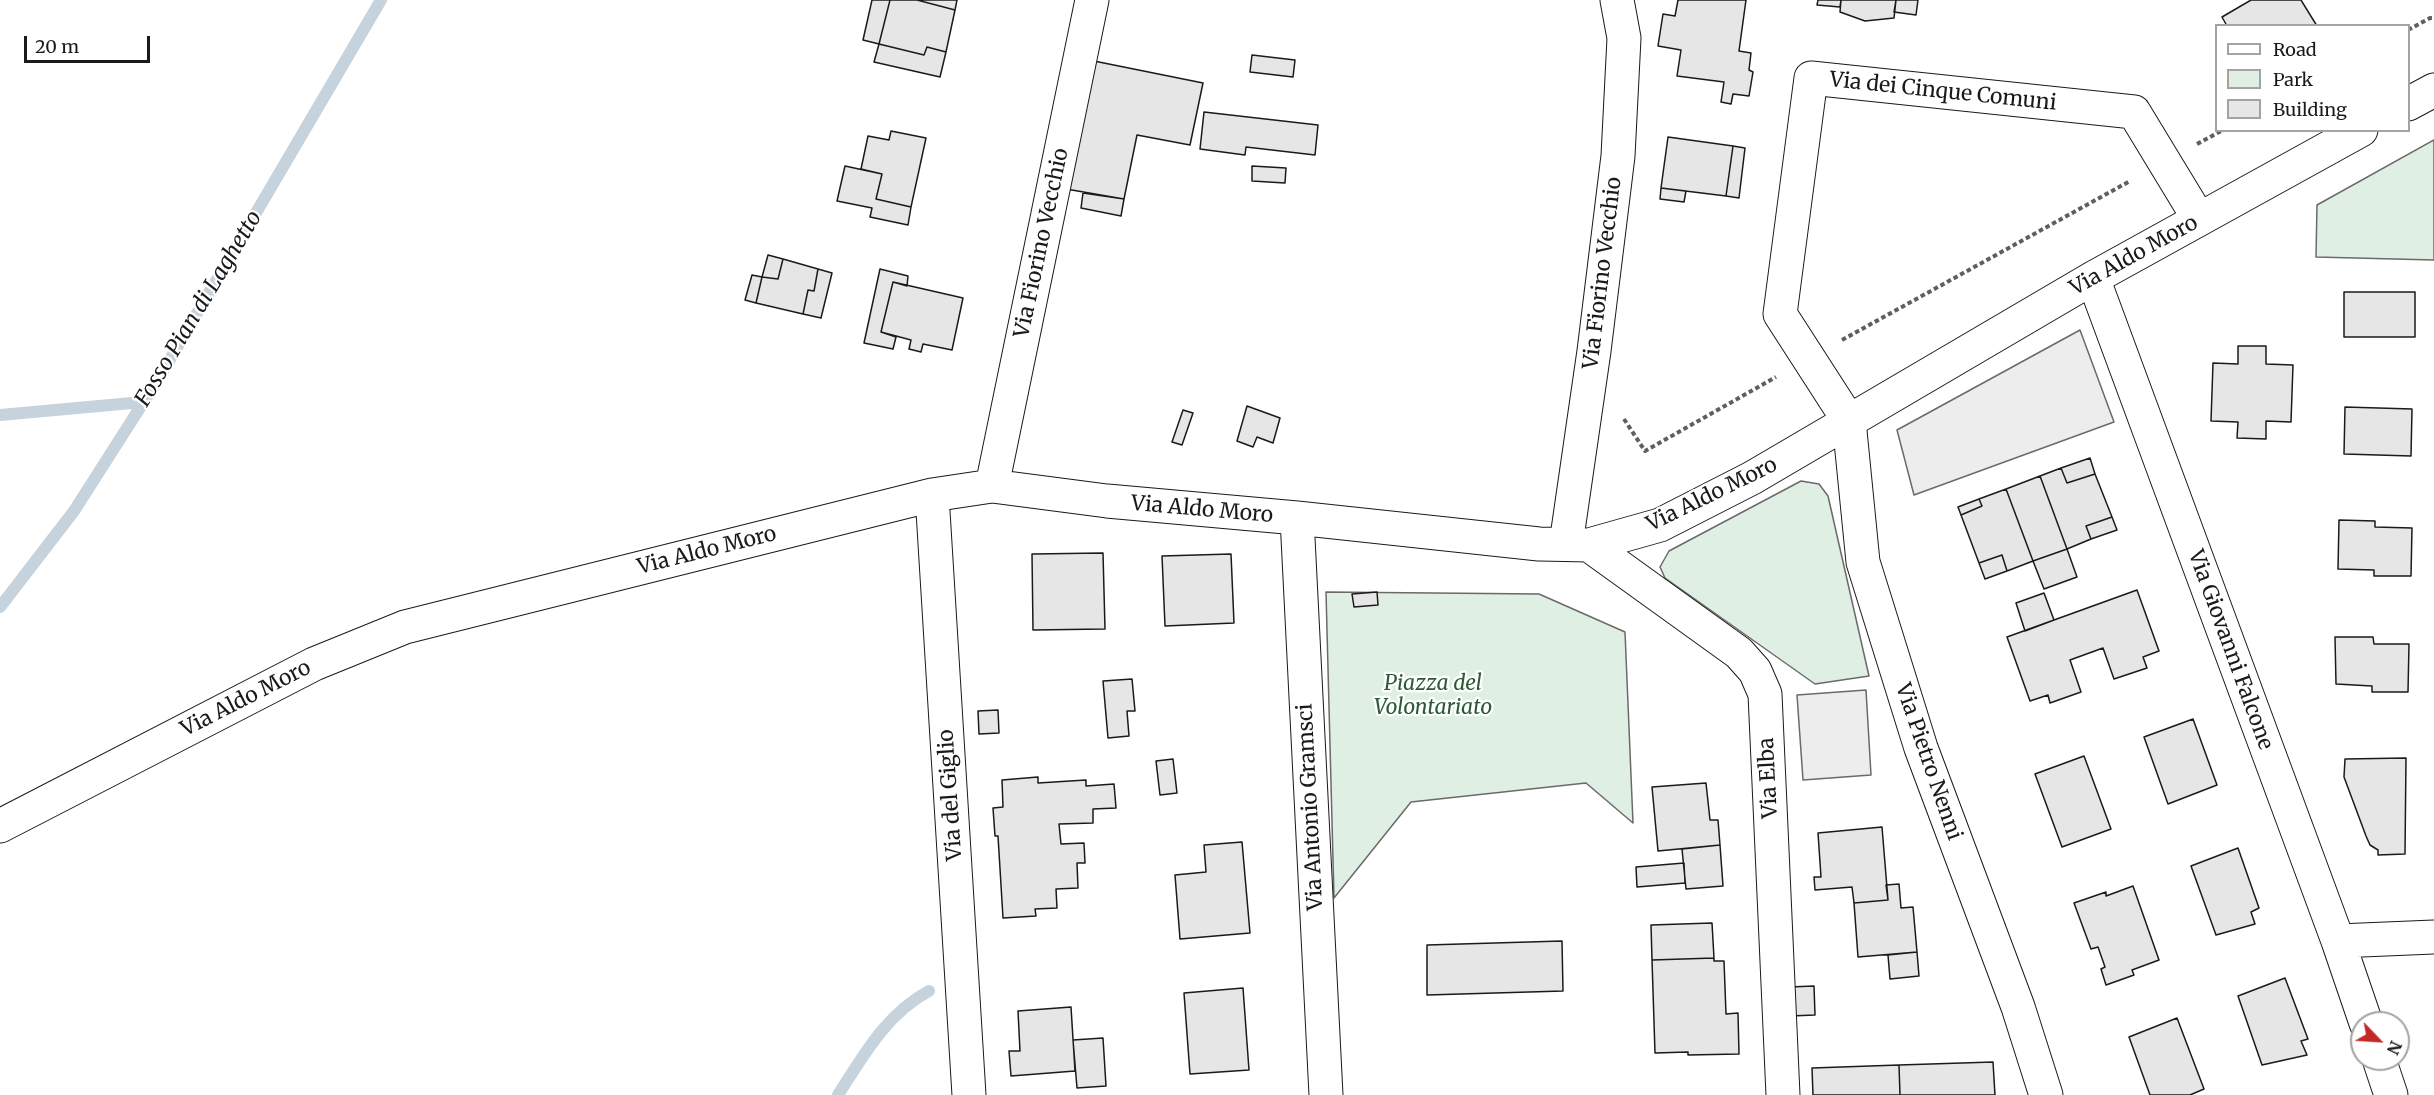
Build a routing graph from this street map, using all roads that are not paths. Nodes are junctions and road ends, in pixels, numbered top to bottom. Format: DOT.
graph roads {
  1 [pos="1092,0"];
  2 [pos="1617,0"];
  3 [pos="2434,90"];
  4 [pos="2410,103"];
  5 [pos="2357,132"];
  6 [pos="2199,219"];
  7 [pos="2093,278"];
  8 [pos="1849,421"];
  9 [pos="992,486"];
  10 [pos="932,495"];
  11 [pos="1297,518"];
  12 [pos="1577,545"];
  13 [pos="0,826"];
  14 [pos="2434,937"];
  15 [pos="2338,941"];
  16 [pos="2362,1011"];
  17 [pos="2383,1071"];
  18 [pos="969,1095"];
  19 [pos="1326,1095"];
  20 [pos="1783,1095"];
  21 [pos="2046,1095"];
  22 [pos="2391,1095"];
  1 -- 9 [label="street, Via Fiorino Vecchio"];
  2 -- 12 [label="street, Via Fiorino Vecchio"];
  3 -- 4 [label="street"];
  5 -- 6 [label="street, Via Aldo Moro"];
  6 -- 7 [label="street, Via Aldo Moro"];
  6 -- 8 [label="street, Via dei Cinque Comuni"];
  7 -- 8 [label="street, Via Aldo Moro"];
  7 -- 15 [label="street, Via Giovanni Falcone"];
  8 -- 12 [label="street, Via Aldo Moro"];
  8 -- 21 [label="street, Via Pietro Nenni"];
  9 -- 10 [label="street, Via Aldo Moro"];
  9 -- 11 [label="street, Via Aldo Moro"];
  10 -- 13 [label="street, Via Aldo Moro"];
  10 -- 18 [label="street, Via del Giglio"];
  11 -- 12 [label="street, Via Aldo Moro"];
  11 -- 19 [label="street, Via Antonio Gramsci"];
  12 -- 20 [label="street, Via Elba"];
  14 -- 15 [label="street"];
  15 -- 16 [label="street, Via Giovanni Falcone"];
  17 -- 22 [label="street"];
}
